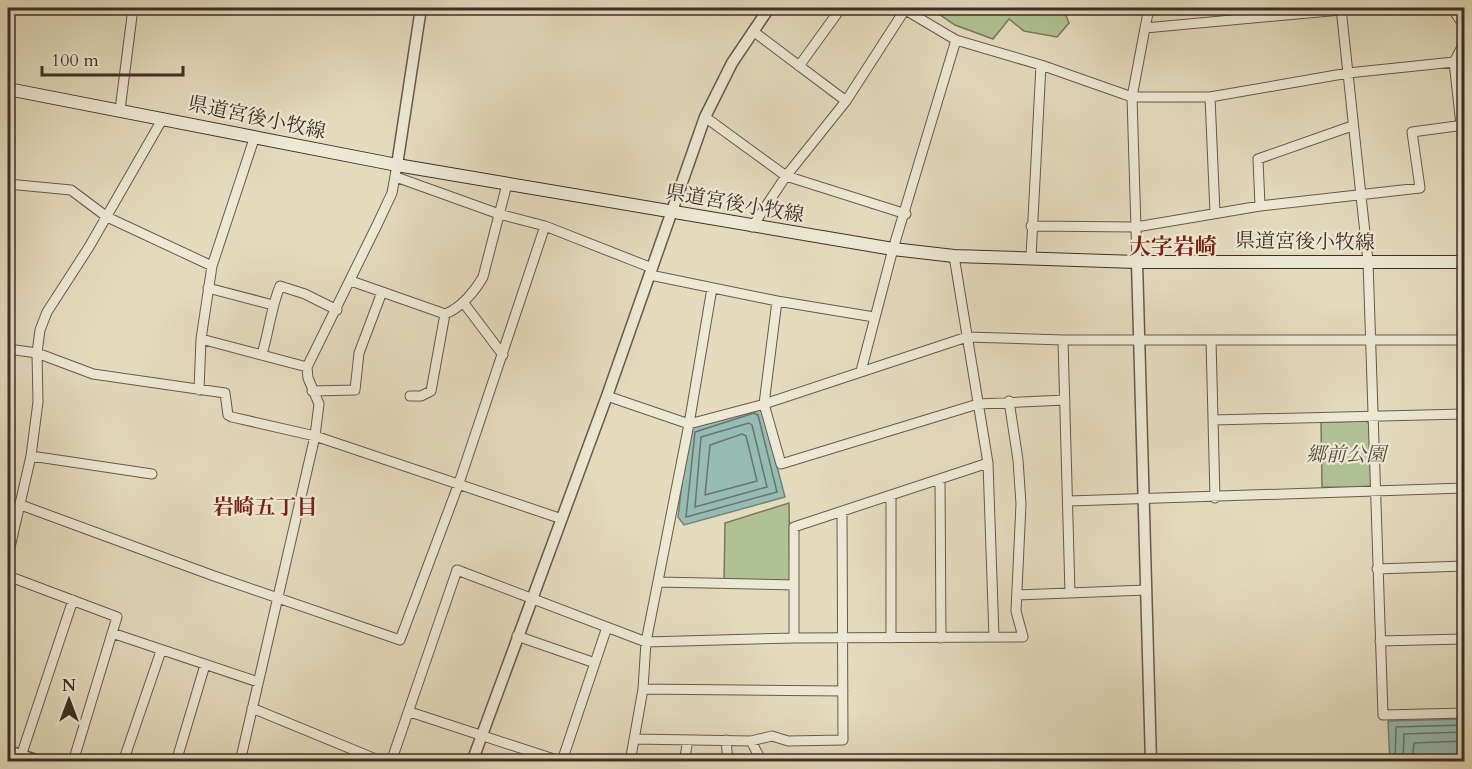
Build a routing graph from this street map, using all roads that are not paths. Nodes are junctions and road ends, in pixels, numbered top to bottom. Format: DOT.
graph roads {
  1 [pos="133,8"];
  2 [pos="421,8"];
  3 [pos="769,8"];
  4 [pos="841,8"];
  5 [pos="905,8"];
  6 [pos="1149,8"];
  7 [pos="1452,8"];
  8 [pos="1341,9"];
  9 [pos="1464,26"];
  10 [pos="1145,28"];
  11 [pos="753,32"];
  12 [pos="956,40"];
  13 [pos="1464,43"];
  14 [pos="1454,62"];
  15 [pos="1041,65"];
  16 [pos="799,66"];
  17 [pos="1348,73"];
  18 [pos="8,89"];
  19 [pos="1132,97"];
  20 [pos="1210,97"];
  21 [pos="846,101"];
  22 [pos="120,110"];
  23 [pos="163,117"];
  24 [pos="705,117"];
  25 [pos="1463,125"];
  26 [pos="1352,126"];
  27 [pos="255,136"];
  28 [pos="396,171"];
  29 [pos="786,176"];
  30 [pos="8,184"];
  31 [pos="507,184"];
  32 [pos="1361,194"];
  33 [pos="1260,206"];
  34 [pos="672,211"];
  35 [pos="1215,213"];
  36 [pos="499,214"];
  37 [pos="906,214"];
  38 [pos="106,217"];
  39 [pos="545,226"];
  40 [pos="1031,226"];
  41 [pos="752,227"];
  42 [pos="1136,227"];
  43 [pos="893,249"];
  44 [pos="954,256"];
  45 [pos="1031,257"];
  46 [pos="1137,261"];
  47 [pos="1368,261"];
  48 [pos="1464,262"];
  49 [pos="212,266"];
  50 [pos="651,271"];
  51 [pos="351,281"];
  52 [pos="208,288"];
  53 [pos="712,288"];
  54 [pos="382,292"];
  55 [pos="777,301"];
  56 [pos="463,302"];
  57 [pos="273,305"];
  58 [pos="337,310"];
  59 [pos="445,314"];
  60 [pos="874,317"];
  61 [pos="967,337"];
  62 [pos="201,339"];
  63 [pos="1138,339"];
  64 [pos="1063,340"];
  65 [pos="1211,340"];
  66 [pos="1464,340"];
  67 [pos="1372,341"];
  68 [pos="8,349"];
  69 [pos="37,353"];
  70 [pos="262,354"];
  71 [pos="503,355"];
  72 [pos="307,367"];
  73 [pos="861,371"];
  74 [pos="199,390"];
  75 [pos="312,391"];
  76 [pos="410,396"];
  77 [pos="607,396"];
  78 [pos="1065,400"];
  79 [pos="1008,401"];
  80 [pos="764,404"];
  81 [pos="978,404"];
  82 [pos="1464,414"];
  83 [pos="1373,416"];
  84 [pos="1213,420"];
  85 [pos="689,424"];
  86 [pos="315,436"];
  87 [pos="31,456"];
  88 [pos="988,464"];
  89 [pos="152,474"];
  90 [pos="940,479"];
  91 [pos="459,483"];
  92 [pos="1464,488"];
  93 [pos="1377,491"];
  94 [pos="891,496"];
  95 [pos="1215,498"];
  96 [pos="1143,499"];
  97 [pos="1069,501"];
  98 [pos="21,505"];
  99 [pos="842,512"];
  100 [pos="562,519"];
  101 [pos="8,556"];
  102 [pos="1464,566"];
  103 [pos="1377,569"];
  104 [pos="8,576"];
  105 [pos="659,582"];
  106 [pos="794,585"];
  107 [pos="1146,590"];
  108 [pos="1070,593"];
  109 [pos="1017,595"];
  110 [pos="279,597"];
  111 [pos="531,598"];
  112 [pos="73,600"];
  113 [pos="607,627"];
  114 [pos="112,633"];
  115 [pos="517,636"];
  116 [pos="994,637"];
  117 [pos="794,638"];
  118 [pos="842,638"];
  119 [pos="891,638"];
  120 [pos="941,638"];
  121 [pos="1464,639"];
  122 [pos="1380,641"];
  123 [pos="646,642"];
  124 [pos="161,651"];
  125 [pos="595,663"];
  126 [pos="205,665"];
  127 [pos="258,682"];
  128 [pos="644,689"];
  129 [pos="843,691"];
  130 [pos="252,708"];
  131 [pos="410,712"];
  132 [pos="1464,713"];
  133 [pos="482,735"];
  134 [pos="634,739"];
  135 [pos="688,740"];
  136 [pos="726,740"];
  137 [pos="751,741"];
  138 [pos="8,751"];
  139 [pos="539,758"];
  140 [pos="20,759"];
  141 [pos="563,761"];
  142 [pos="42,762"];
  143 [pos="73,762"];
  144 [pos="123,762"];
  145 [pos="176,762"];
  146 [pos="240,762"];
  147 [pos="383,762"];
  148 [pos="392,762"];
  149 [pos="472,762"];
  150 [pos="630,762"];
  151 [pos="684,762"];
  152 [pos="728,762"];
  153 [pos="762,762"];
  154 [pos="1151,762"];
  1 -- 22 [label="street"];
  2 -- 28 [label="street"];
  3 -- 11 [label="street"];
  4 -- 16 [label="street"];
  5 -- 12 [label="street"];
  5 -- 21 [label="street"];
  6 -- 10 [label="street"];
  7 -- 9 [label="street"];
  8 -- 10 [label="street"];
  8 -- 17 [label="street"];
  10 -- 19 [label="street"];
  11 -- 16 [label="street"];
  11 -- 24 [label="street"];
  12 -- 15 [label="street"];
  12 -- 37 [label="street"];
  13 -- 14 [label="street"];
  14 -- 17 [label="street"];
  14 -- 25 [label="street"];
  15 -- 19 [label="street"];
  15 -- 40 [label="street"];
  16 -- 21 [label="street"];
  17 -- 20 [label="street"];
  17 -- 26 [label="street"];
  18 -- 22 [label="main road, 県道宮後小牧線"];
  19 -- 20 [label="street"];
  19 -- 42 [label="street"];
  20 -- 35 [label="street"];
  21 -- 29 [label="street"];
  22 -- 23 [label="main road, 県道宮後小牧線"];
  23 -- 27 [label="main road, 県道宮後小牧線"];
  23 -- 38 [label="street"];
  24 -- 29 [label="street"];
  24 -- 34 [label="street"];
  25 -- 32 [label="street"];
  26 -- 32 [label="street"];
  26 -- 33 [label="street"];
  27 -- 28 [label="main road, 県道宮後小牧線"];
  27 -- 49 [label="street"];
  28 -- 31 [label="main road, 県道宮後小牧線"];
  28 -- 36 [label="street"];
  28 -- 51 [label="street"];
  29 -- 37 [label="street"];
  29 -- 41 [label="street"];
  30 -- 38 [label="street"];
  31 -- 34 [label="main road, 県道宮後小牧線"];
  31 -- 36 [label="street"];
  32 -- 33 [label="street"];
  32 -- 47 [label="street"];
  33 -- 35 [label="street"];
  34 -- 41 [label="main road, 県道宮後小牧線"];
  34 -- 50 [label="street"];
  35 -- 42 [label="street"];
  36 -- 39 [label="street"];
  36 -- 56 [label="street"];
  37 -- 43 [label="street"];
  38 -- 49 [label="street"];
  38 -- 69 [label="street"];
  39 -- 50 [label="street"];
  39 -- 71 [label="street"];
  40 -- 42 [label="street"];
  40 -- 45 [label="street"];
  41 -- 43 [label="main road, 県道宮後小牧線"];
  42 -- 46 [label="street"];
  43 -- 44 [label="main road, 県道宮後小牧線"];
  43 -- 60 [label="street"];
  44 -- 45 [label="main road, 県道宮後小牧線"];
  44 -- 61 [label="street"];
  45 -- 46 [label="main road, 県道宮後小牧線"];
  46 -- 47 [label="main road, 県道宮後小牧線"];
  46 -- 63 [label="street"];
  47 -- 48 [label="main road, 県道宮後小牧線"];
  47 -- 67 [label="street"];
  49 -- 52 [label="street"];
  50 -- 53 [label="street"];
  50 -- 77 [label="street"];
  51 -- 54 [label="street"];
  51 -- 58 [label="street"];
  52 -- 57 [label="street"];
  52 -- 62 [label="street"];
  53 -- 55 [label="street"];
  53 -- 85 [label="street"];
  54 -- 59 [label="street"];
  54 -- 75 [label="street"];
  55 -- 60 [label="street"];
  55 -- 80 [label="street"];
  56 -- 59 [label="street"];
  56 -- 71 [label="street"];
  57 -- 58 [label="street"];
  57 -- 70 [label="street"];
  58 -- 72 [label="street"];
  59 -- 76 [label="street"];
  60 -- 73 [label="street"];
  61 -- 64 [label="street"];
  61 -- 73 [label="street"];
  61 -- 81 [label="street"];
  62 -- 70 [label="street"];
  62 -- 74 [label="street"];
  63 -- 64 [label="street"];
  63 -- 65 [label="street"];
  63 -- 96 [label="street"];
  64 -- 78 [label="street"];
  65 -- 67 [label="street"];
  65 -- 84 [label="street"];
  66 -- 67 [label="street"];
  67 -- 83 [label="street"];
  68 -- 69 [label="street"];
  69 -- 74 [label="street"];
  69 -- 87 [label="street"];
  70 -- 72 [label="street"];
  71 -- 91 [label="street"];
  72 -- 75 [label="street"];
  73 -- 80 [label="street"];
  74 -- 86 [label="street"];
  75 -- 86 [label="street"];
  77 -- 85 [label="street"];
  77 -- 100 [label="street"];
  78 -- 79 [label="street"];
  78 -- 97 [label="street"];
  79 -- 81 [label="street"];
  79 -- 109 [label="street"];
  80 -- 81 [label="street"];
  80 -- 85 [label="street"];
  81 -- 88 [label="street"];
  82 -- 83 [label="street"];
  83 -- 84 [label="street"];
  83 -- 93 [label="street"];
  84 -- 95 [label="street"];
  85 -- 105 [label="street"];
  86 -- 91 [label="street"];
  86 -- 110 [label="street"];
  87 -- 89 [label="street"];
  87 -- 98 [label="street"];
  88 -- 90 [label="street"];
  88 -- 116 [label="street"];
  90 -- 94 [label="street"];
  90 -- 120 [label="street"];
  91 -- 100 [label="street"];
  91 -- 110 [label="street"];
  92 -- 93 [label="street"];
  93 -- 95 [label="street"];
  93 -- 103 [label="street"];
  94 -- 99 [label="street"];
  94 -- 119 [label="street"];
  95 -- 96 [label="street"];
  96 -- 97 [label="street"];
  96 -- 107 [label="street"];
  97 -- 108 [label="street"];
  98 -- 101 [label="street"];
  98 -- 110 [label="street"];
  99 -- 106 [label="street"];
  99 -- 118 [label="street"];
  100 -- 111 [label="street"];
  102 -- 103 [label="street"];
  103 -- 122 [label="street"];
  104 -- 112 [label="street"];
  105 -- 106 [label="street"];
  105 -- 123 [label="street"];
  106 -- 117 [label="street"];
  107 -- 108 [label="street"];
  107 -- 154 [label="street"];
  108 -- 109 [label="street"];
  109 -- 116 [label="street"];
  110 -- 127 [label="street"];
  111 -- 113 [label="street"];
  111 -- 115 [label="street"];
  111 -- 131 [label="street"];
  112 -- 114 [label="street"];
  112 -- 140 [label="street"];
  113 -- 123 [label="street"];
  113 -- 125 [label="street"];
  114 -- 124 [label="street"];
  114 -- 143 [label="street"];
  115 -- 125 [label="street"];
  115 -- 133 [label="street"];
  116 -- 120 [label="street"];
  117 -- 118 [label="street"];
  117 -- 123 [label="street"];
  118 -- 119 [label="street"];
  118 -- 129 [label="street"];
  119 -- 120 [label="street"];
  121 -- 122 [label="street"];
  122 -- 132 [label="street"];
  123 -- 128 [label="street"];
  124 -- 126 [label="street"];
  124 -- 144 [label="street"];
  125 -- 141 [label="street"];
  126 -- 127 [label="street"];
  126 -- 145 [label="street"];
  127 -- 130 [label="street"];
  128 -- 129 [label="street"];
  128 -- 134 [label="street"];
  129 -- 137 [label="street"];
  130 -- 146 [label="street"];
  130 -- 147 [label="street"];
  131 -- 133 [label="street"];
  131 -- 148 [label="street"];
  133 -- 139 [label="street"];
  133 -- 149 [label="street"];
  134 -- 135 [label="street"];
  134 -- 150 [label="street"];
  135 -- 136 [label="street"];
  135 -- 151 [label="street"];
  136 -- 137 [label="street"];
  136 -- 152 [label="street"];
  137 -- 153 [label="street"];
  138 -- 140 [label="street"];
  139 -- 141 [label="street"];
  140 -- 142 [label="street"];
}
